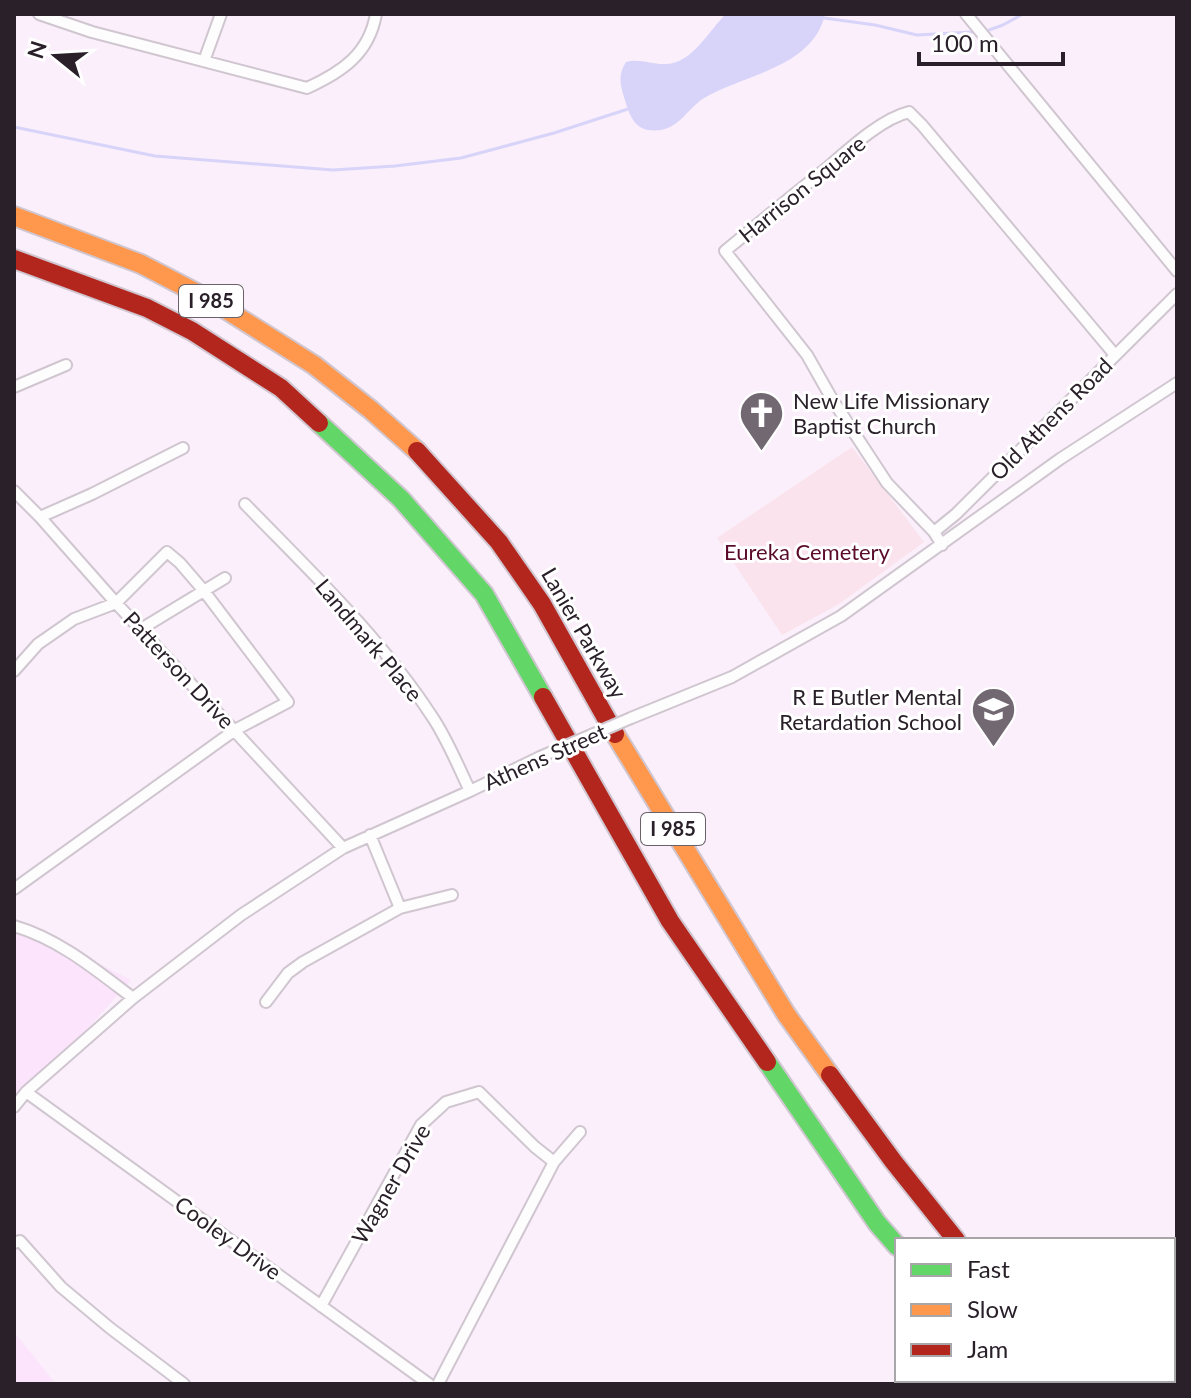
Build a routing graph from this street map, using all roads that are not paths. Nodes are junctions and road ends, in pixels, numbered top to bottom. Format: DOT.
graph roads {
  1 [pos="39,14"];
  2 [pos="221,14"];
  3 [pos="376,14"];
  4 [pos="966,14"];
  5 [pos="204,61"];
  6 [pos="14,216"];
  7 [pos="14,259"];
  8 [pos="1177,271"];
  9 [pos="1177,294"];
  10 [pos="1115,355"];
  11 [pos="66,365"];
  12 [pos="1177,383"];
  13 [pos="14,387"];
  14 [pos="183,448"];
  15 [pos="14,491"];
  16 [pos="245,504"];
  17 [pos="40,517"];
  18 [pos="934,532"];
  19 [pos="942,545"];
  20 [pos="225,578"];
  21 [pos="204,591"];
  22 [pos="116,603"];
  23 [pos="141,629"];
  24 [pos="14,671"];
  25 [pos="235,730"];
  26 [pos="470,791"];
  27 [pos="370,835"];
  28 [pos="343,848"];
  29 [pos="14,889"];
  30 [pos="452,895"];
  31 [pos="400,908"];
  32 [pos="14,926"];
  33 [pos="133,998"];
  34 [pos="266,1002"];
  35 [pos="26,1092"];
  36 [pos="14,1107"];
  37 [pos="580,1132"];
  38 [pos="554,1162"];
  39 [pos="954,1238"];
  40 [pos="14,1243"];
  41 [pos="895,1244"];
  42 [pos="321,1306"];
  43 [pos="184,1384"];
  44 [pos="429,1384"];
  45 [pos="438,1384"];
  1 -- 5 [label="street"];
  2 -- 5 [label="street"];
  3 -- 5 [label="street"];
  4 -- 8 [label="street"];
  6 -- 39 [label="highway, Lanier Parkway / I 985"];
  7 -- 41 [label="highway, I 985"];
  9 -- 10 [label="street, Old Athens Road"];
  10 -- 18 [label="street, Old Athens Road"];
  10 -- 18 [label="street, Harrison Square"];
  11 -- 13 [label="street"];
  12 -- 19 [label="street, Athens Street"];
  14 -- 17 [label="street"];
  15 -- 17 [label="street, Patterson Drive"];
  16 -- 26 [label="street, Landmark Place"];
  17 -- 22 [label="street, Patterson Drive"];
  18 -- 19 [label="street"];
  19 -- 26 [label="street, Athens Street, bridge"];
  20 -- 21 [label="street"];
  21 -- 22 [label="street"];
  21 -- 23 [label="street"];
  21 -- 25 [label="street"];
  22 -- 23 [label="street, Patterson Drive"];
  22 -- 24 [label="street"];
  23 -- 25 [label="street, Patterson Drive"];
  25 -- 28 [label="street, Patterson Drive"];
  25 -- 29 [label="street"];
  26 -- 27 [label="street, Athens Street"];
  27 -- 28 [label="street, Athens Street"];
  27 -- 31 [label="street"];
  28 -- 33 [label="street, Athens Street"];
  30 -- 31 [label="street"];
  31 -- 34 [label="street"];
  32 -- 33 [label="street"];
  33 -- 35 [label="street, Athens Street"];
  35 -- 36 [label="street, Athens Street"];
  35 -- 42 [label="street, Cooley Drive"];
  37 -- 38 [label="street"];
  38 -- 42 [label="street, Wagner Drive"];
  38 -- 45 [label="street"];
  40 -- 43 [label="street"];
  42 -- 44 [label="street, Cooley Drive"];
}
